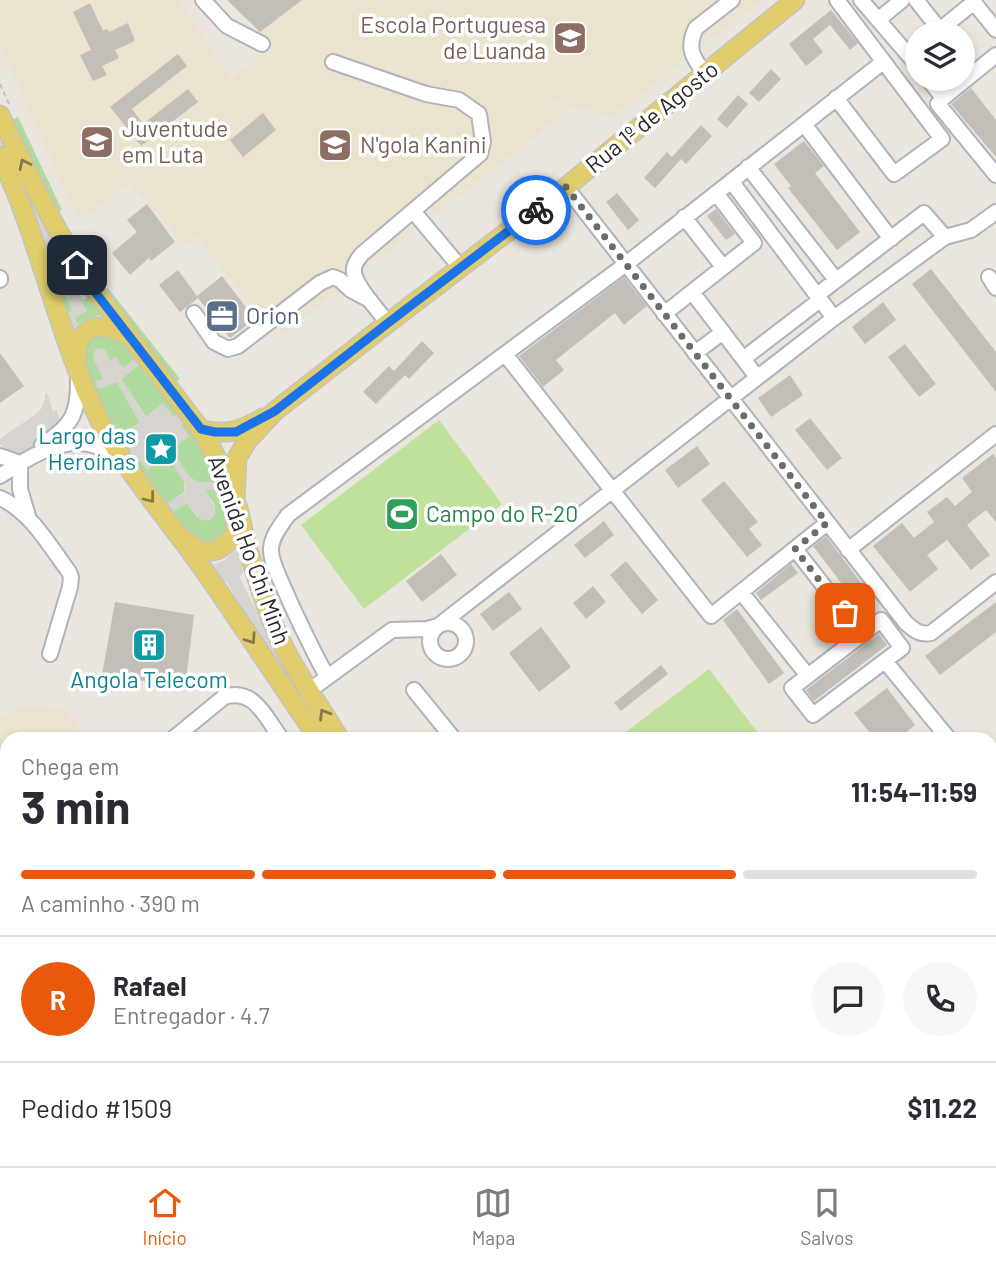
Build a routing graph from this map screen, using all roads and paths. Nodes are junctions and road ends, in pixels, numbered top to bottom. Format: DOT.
graph roads {
  1 [pos="203,0"];
  2 [pos="732,0"];
  3 [pos="795,0"];
  4 [pos="837,0"];
  5 [pos="861,0"];
  6 [pos="902,0"];
  7 [pos="916,0"];
  8 [pos="973,1"];
  9 [pos="878,20"];
  10 [pos="930,21"];
  11 [pos="950,21"];
  12 [pos="996,30"];
  13 [pos="261,44"];
  14 [pos="905,47"];
  15 [pos="996,55"];
  16 [pos="333,62"];
  17 [pos="883,62"];
  18 [pos="705,74"];
  19 [pos="0,84"];
  20 [pos="1,89"];
  21 [pos="937,91"];
  22 [pos="836,98"];
  23 [pos="943,98"];
  24 [pos="6,113"];
  25 [pos="804,124"];
  26 [pos="0,156"];
  27 [pos="748,167"];
  28 [pos="996,175"];
  29 [pos="731,181"];
  30 [pos="566,187"];
  31 [pos="716,193"];
  32 [pos="413,211"];
  33 [pos="996,212"];
  34 [pos="684,217"];
  35 [pos="946,237"];
  36 [pos="891,239"];
  37 [pos="626,264"];
  38 [pos="460,267"];
  39 [pos="723,267"];
  40 [pos="836,281"];
  41 [pos="692,292"];
  42 [pos="819,298"];
  43 [pos="370,300"];
  44 [pos="194,313"];
  45 [pos="664,314"];
  46 [pos="834,318"];
  47 [pos="388,323"];
  48 [pos="723,332"];
  49 [pos="129,336"];
  50 [pos="695,353"];
  51 [pos="505,354"];
  52 [pos="743,359"];
  53 [pos="78,371"];
  54 [pos="757,377"];
  55 [pos="731,398"];
  56 [pos="275,411"];
  57 [pos="201,429"];
  58 [pos="996,433"];
  59 [pos="0,456"];
  60 [pos="123,462"];
  61 [pos="20,463"];
  62 [pos="0,476"];
  63 [pos="612,491"];
  64 [pos="0,498"];
  65 [pos="235,499"];
  66 [pos="28,517"];
  67 [pos="827,523"];
  68 [pos="178,534"];
  69 [pos="795,549"];
  70 [pos="848,550"];
  71 [pos="996,582"];
  72 [pos="741,592"];
  73 [pos="862,635"];
  74 [pos="50,654"];
  75 [pos="885,660"];
  76 [pos="808,676"];
  77 [pos="327,677"];
  78 [pos="310,690"];
  79 [pos="414,690"];
  80 [pos="181,732"];
  81 [pos="277,732"];
  82 [pos="314,732"];
  83 [pos="335,732"];
  84 [pos="448,732"];
  85 [pos="943,732"];
  1 -- 13 [label="street"];
  2 -- 18 [label="street"];
  3 -- 18 [label="main road, Rua 1º de Agosto"];
  4 -- 17 [label="street"];
  5 -- 9 [label="street"];
  6 -- 9 [label="street"];
  7 -- 10 [label="street"];
  8 -- 11 [label="street"];
  8 -- 12 [label="street"];
  9 -- 14 [label="street"];
  15 -- 23 [label="street"];
  16 -- 32 [label="street"];
  17 -- 22 [label="street"];
  17 -- 22 [label="street"];
  18 -- 30 [label="main road, Rua 1º de Agosto"];
  19 -- 20 [label="path"];
  20 -- 24 [label="path"];
  21 -- 23 [label="street"];
  22 -- 25 [label="street"];
  23 -- 28 [label="street"];
  49 -- 24 [label="main road, Avenida Ho Chi Minh, one-way"];
  25 -- 27 [label="street"];
  25 -- 36 [label="street"];
  26 -- 53 [label="main road, Avenida Ho Chi Minh"];
  27 -- 29 [label="street"];
  27 -- 40 [label="street"];
  29 -- 31 [label="street"];
  29 -- 42 [label="street"];
  30 -- 37 [label="street"];
  30 -- 38 [label="main road, Rua 1º de Agosto"];
  31 -- 34 [label="street"];
  31 -- 39 [label="street"];
  32 -- 38 [label="street"];
  32 -- 43 [label="street"];
  33 -- 35 [label="street"];
  34 -- 37 [label="street"];
  34 -- 39 [label="street"];
  35 -- 36 [label="street"];
  35 -- 46 [label="street"];
  36 -- 40 [label="street"];
  37 -- 45 [label="street"];
  37 -- 51 [label="street"];
  38 -- 47 [label="main road, Rua 1º de Agosto"];
  39 -- 41 [label="street"];
  40 -- 42 [label="street"];
  41 -- 45 [label="street"];
  41 -- 48 [label="street"];
  42 -- 46 [label="street"];
  42 -- 52 [label="street"];
  43 -- 44 [label="street"];
  43 -- 47 [label="street"];
  45 -- 50 [label="street"];
  46 -- 54 [label="street"];
  47 -- 56 [label="main road, Rua 1º de Agosto"];
  48 -- 50 [label="street"];
  48 -- 52 [label="street"];
  49 -- 53 [label="main road"];
  49 -- 57 [label="main road, Avenida Ho Chi Minh"];
  50 -- 55 [label="street"];
  51 -- 63 [label="street"];
  51 -- 77 [label="street"];
  52 -- 54 [label="street"];
  53 -- 60 [label="main road, Avenida Ho Chi Minh"];
  53 -- 61 [label="street"];
  54 -- 55 [label="street"];
  55 -- 63 [label="street"];
  55 -- 67 [label="street"];
  56 -- 57 [label="main road"];
  56 -- 65 [label="main road"];
  57 -- 65 [label="main road, Avenida Ho Chi Minh"];
  58 -- 70 [label="street"];
  59 -- 61 [label="street"];
  60 -- 61 [label="street"];
  60 -- 68 [label="main road, Avenida Ho Chi Minh, one-way"];
  61 -- 62 [label="street"];
  61 -- 66 [label="street"];
  63 -- 72 [label="street"];
  63 -- 77 [label="street"];
  64 -- 66 [label="street"];
  65 -- 68 [label="main road"];
  65 -- 78 [label="main road, Avenida Ho Chi Minh"];
  66 -- 74 [label="street"];
  67 -- 69 [label="street"];
  67 -- 70 [label="street"];
  68 -- 82 [label="main road, Avenida Ho Chi Minh, one-way"];
  69 -- 72 [label="street"];
  69 -- 73 [label="street"];
  70 -- 71 [label="street"];
  72 -- 76 [label="street"];
  73 -- 75 [label="street"];
  73 -- 76 [label="street"];
  75 -- 76 [label="street"];
  75 -- 85 [label="street"];
  77 -- 78 [label="street"];
  83 -- 78 [label="main road, Avenida Ho Chi Minh, one-way"];
  79 -- 84 [label="street"];
  80 -- 81 [label="street"];
}
